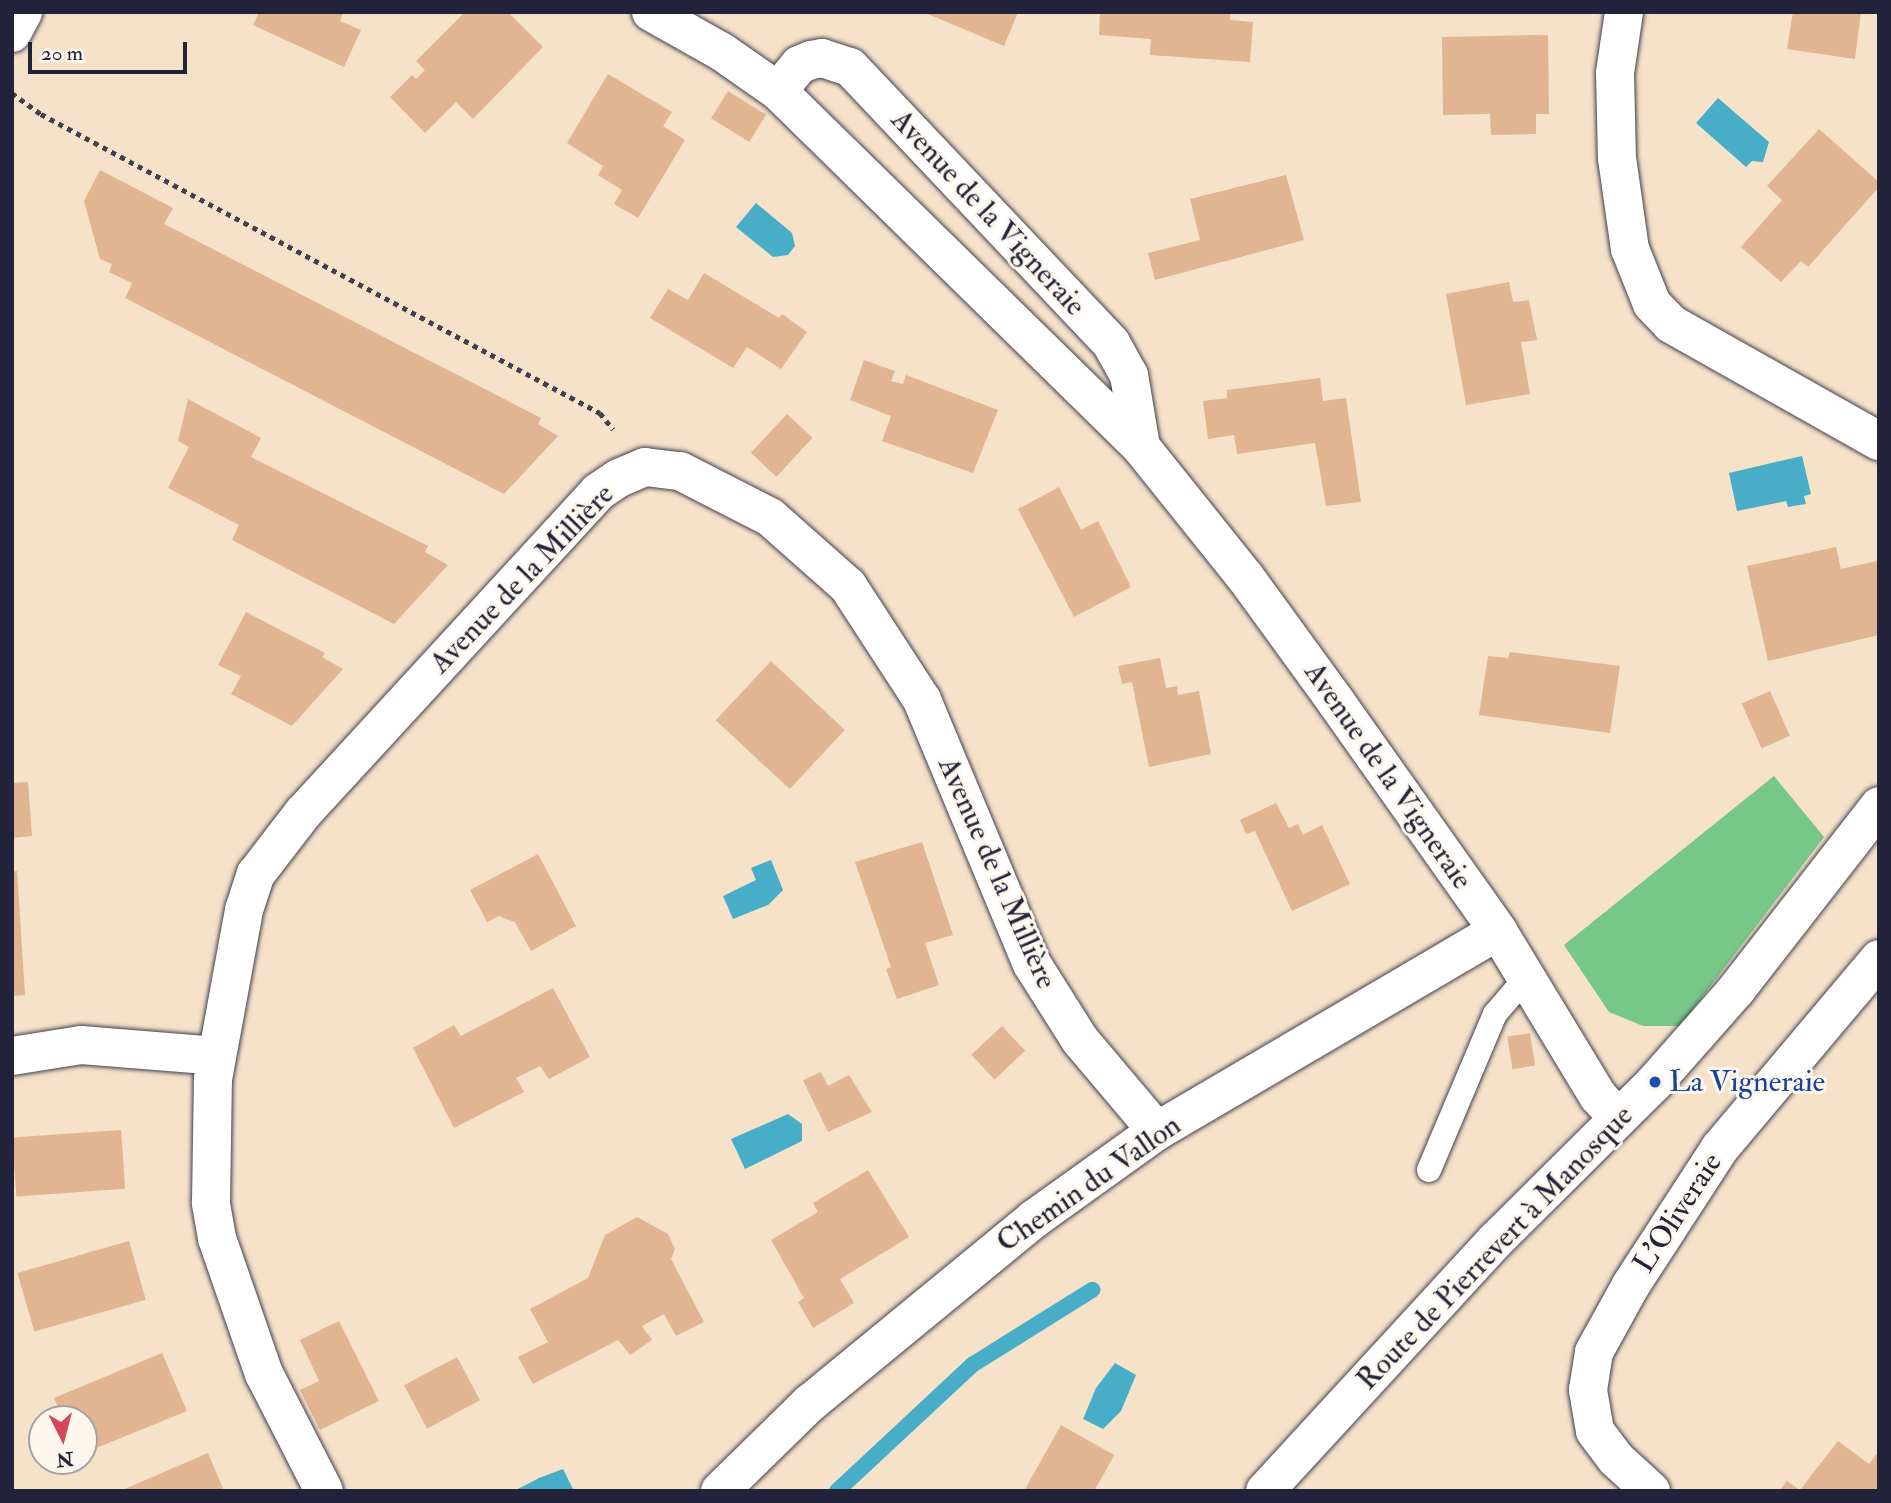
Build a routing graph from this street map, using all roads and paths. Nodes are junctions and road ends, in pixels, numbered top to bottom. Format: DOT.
graph roads {
  1 [pos="23,12"];
  2 [pos="651,12"];
  3 [pos="1623,12"];
  4 [pos="12,33"];
  5 [pos="778,91"];
  6 [pos="12,93"];
  7 [pos="1879,441"];
  8 [pos="1141,447"];
  9 [pos="645,467"];
  10 [pos="1875,820"];
  11 [pos="1498,931"];
  12 [pos="1879,959"];
  13 [pos="1525,979"];
  14 [pos="12,1056"];
  15 [pos="217,1056"];
  16 [pos="1618,1118"];
  17 [pos="1157,1132"];
  18 [pos="1429,1170"];
  19 [pos="324,1491"];
  20 [pos="720,1491"];
  21 [pos="1265,1491"];
  22 [pos="1651,1491"];
  1 -- 4 [label="street"];
  2 -- 5 [label="street, Avenue de la Vigneraie"];
  3 -- 7 [label="street"];
  5 -- 8 [label="street, Avenue de la Vigneraie"];
  5 -- 8 [label="street, Avenue de la Vigneraie"];
  6 -- 9 [label="path"];
  8 -- 11 [label="street, Avenue de la Vigneraie"];
  9 -- 15 [label="street, Avenue de la Millière"];
  9 -- 17 [label="street, Avenue de la Millière"];
  10 -- 16 [label="street, Route de Pierrevert à Manosque"];
  11 -- 13 [label="street, Avenue de la Vigneraie"];
  11 -- 17 [label="street, Chemin du Vallon"];
  12 -- 22 [label="street, L'Oliveraie"];
  13 -- 16 [label="street, Avenue de la Vigneraie"];
  13 -- 18 [label="lane"];
  14 -- 15 [label="street"];
  15 -- 19 [label="street, Avenue de la Millière"];
  16 -- 21 [label="street, Route de Pierrevert à Manosque"];
  17 -- 20 [label="street, Chemin du Vallon"];
}
